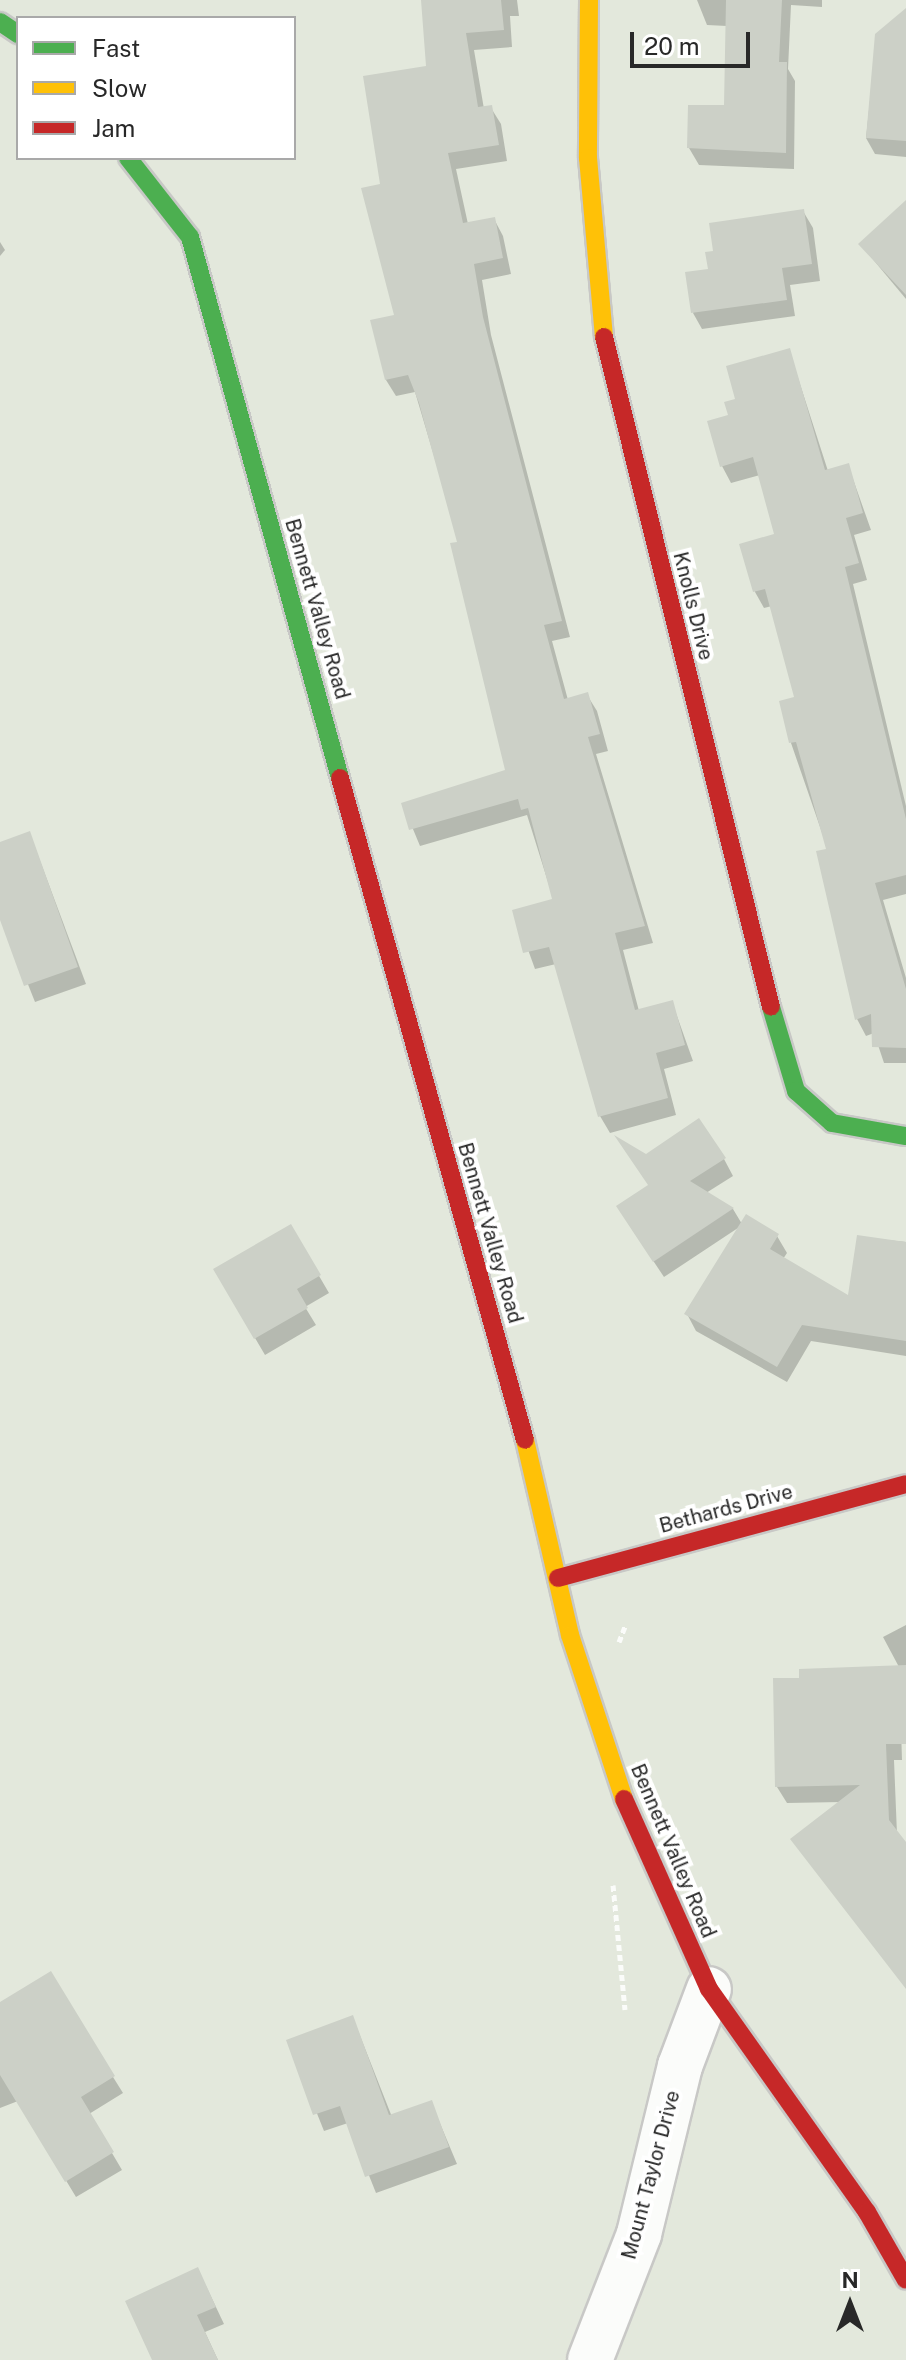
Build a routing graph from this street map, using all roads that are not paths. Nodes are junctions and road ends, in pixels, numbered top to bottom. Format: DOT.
graph roads {
  1 [pos="589,0"];
  2 [pos="130,160"];
  3 [pos="906,1136"];
  4 [pos="906,1484"];
  5 [pos="558,1578"];
  6 [pos="709,1989"];
  7 [pos="906,2280"];
  8 [pos="590,2360"];
  1 -- 3 [label="street, Knolls Drive"];
  2 -- 5 [label="street, Bennett Valley Road"];
  4 -- 5 [label="street, Bethards Drive"];
  5 -- 6 [label="street, Bennett Valley Road"];
  6 -- 7 [label="street, Bennett Valley Road"];
  6 -- 8 [label="street, Mount Taylor Drive"];
}
